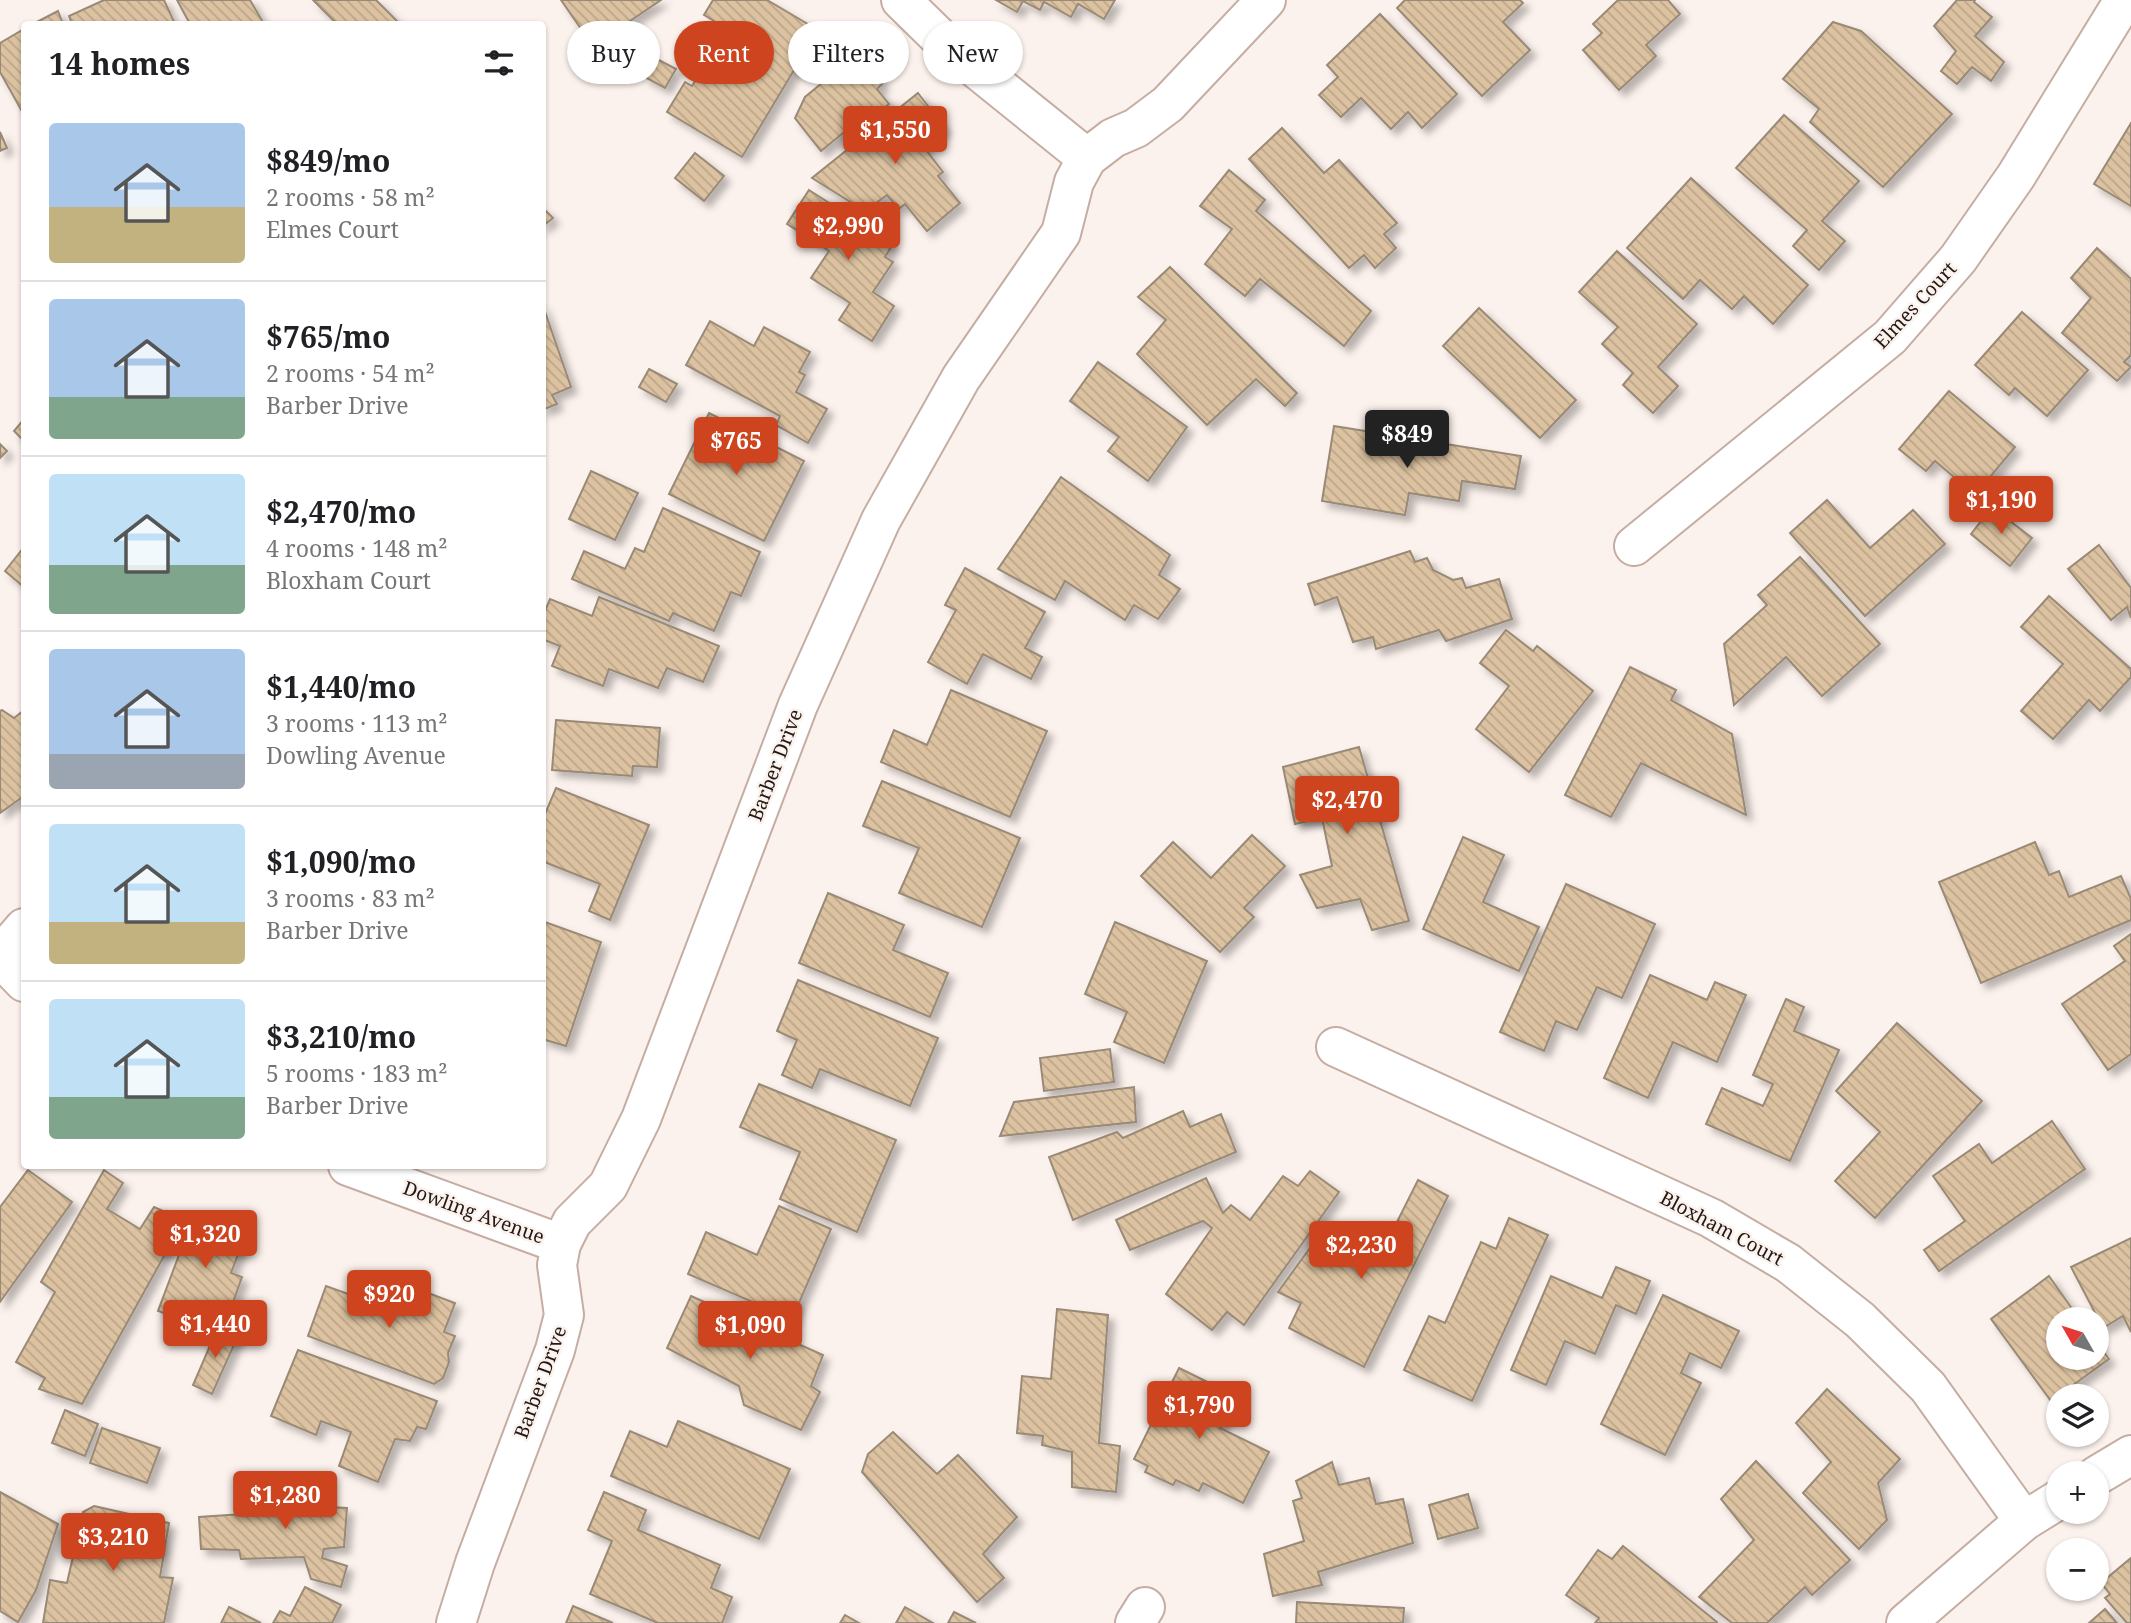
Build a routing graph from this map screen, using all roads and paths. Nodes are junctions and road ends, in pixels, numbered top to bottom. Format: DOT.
graph roads {
  1 [pos="901,0"];
  2 [pos="1266,0"];
  3 [pos="2124,0"];
  4 [pos="1087,158"];
  5 [pos="1634,546"];
  6 [pos="21,932"];
  7 [pos="0,957"];
  8 [pos="21,979"];
  9 [pos="1336,1047"];
  10 [pos="356,1169"];
  11 [pos="561,1244"];
  12 [pos="2131,1455"];
  13 [pos="2109,1468"];
  14 [pos="2046,1507"];
  15 [pos="2024,1521"];
  16 [pos="456,1623"];
  17 [pos="1906,1623"];
  1 -- 4 [label="street"];
  2 -- 4 [label="street, Barber Drive"];
  3 -- 5 [label="street, Elmes Court"];
  4 -- 11 [label="street, Barber Drive"];
  6 -- 7 [label="street"];
  7 -- 8 [label="street"];
  9 -- 15 [label="street, Bloxham Court"];
  10 -- 11 [label="street, Dowling Avenue"];
  11 -- 16 [label="street, Barber Drive"];
  12 -- 13 [label="street"];
  14 -- 15 [label="street"];
  15 -- 17 [label="street"];
}
